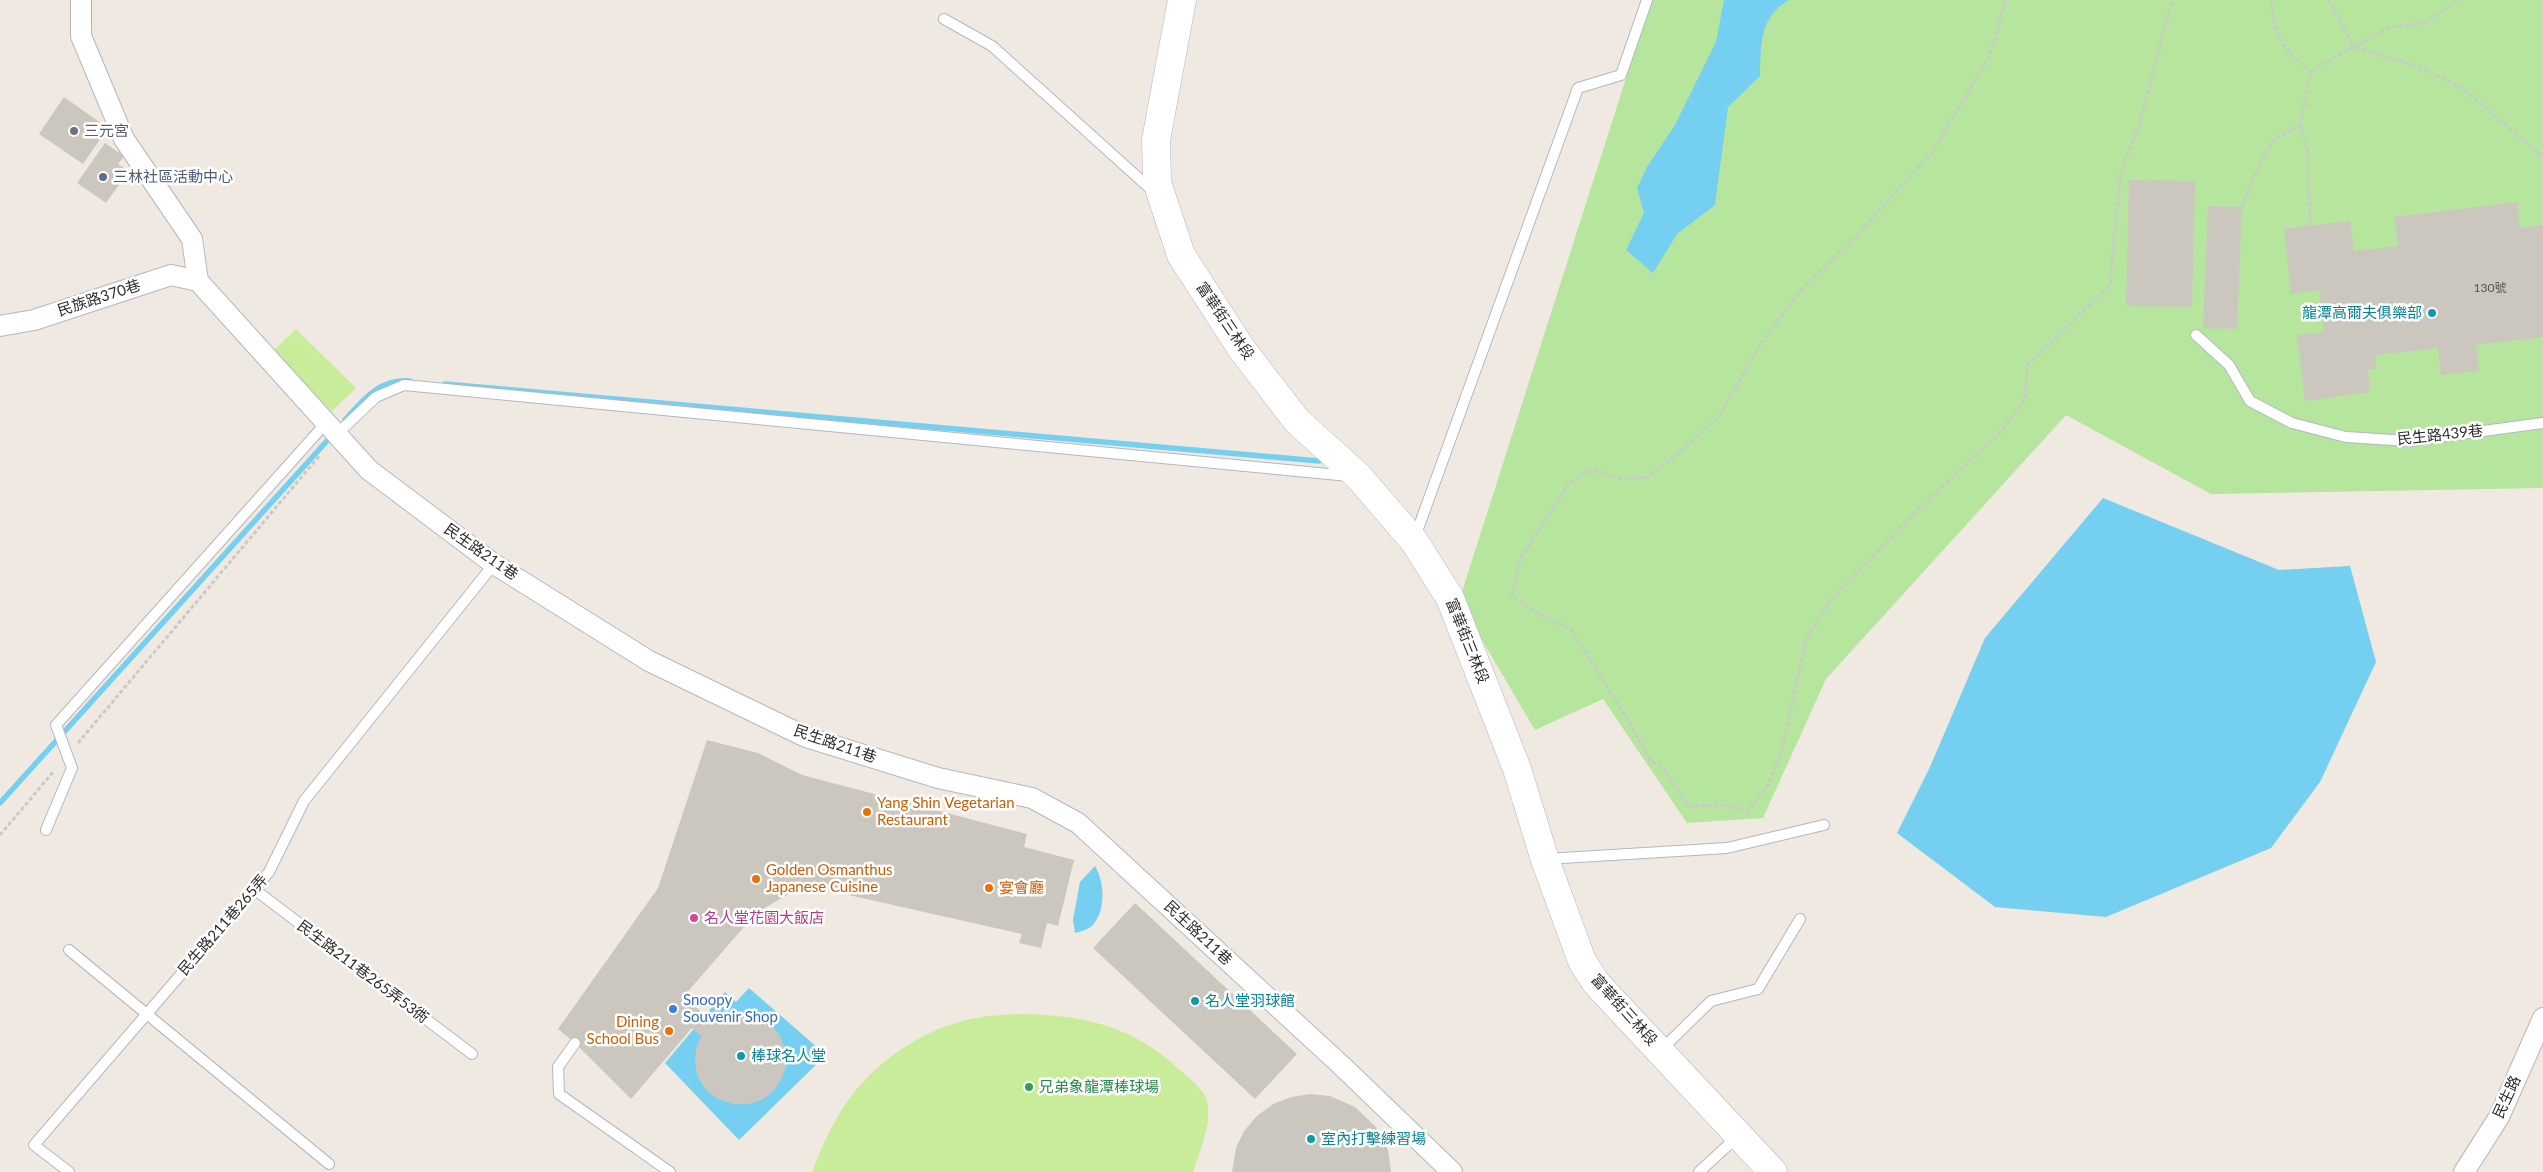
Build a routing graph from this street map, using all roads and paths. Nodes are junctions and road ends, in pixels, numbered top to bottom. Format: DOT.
graph roads {
  1 [pos="82,0"];
  2 [pos="1182,0"];
  3 [pos="1647,0"];
  4 [pos="2006,0"];
  5 [pos="2172,0"];
  6 [pos="2271,0"];
  7 [pos="2328,0"];
  8 [pos="2458,0"];
  9 [pos="944,19"];
  10 [pos="2353,47"];
  11 [pos="2311,72"];
  12 [pos="2300,125"];
  13 [pos="2543,157"];
  14 [pos="1164,202"];
  15 [pos="2242,207"];
  16 [pos="2310,226"];
  17 [pos="198,281"];
  18 [pos="0,326"];
  19 [pos="2196,335"];
  20 [pos="2543,423"];
  21 [pos="331,429"];
  22 [pos="1358,476"];
  23 [pos="1414,541"];
  24 [pos="494,564"];
  25 [pos="67,756"];
  26 [pos="1824,825"];
  27 [pos="46,830"];
  28 [pos="0,835"];
  29 [pos="1545,860"];
  30 [pos="254,889"];
  31 [pos="1800,919"];
  32 [pos="69,950"];
  33 [pos="147,1014"];
  34 [pos="2543,1018"];
  35 [pos="575,1043"];
  36 [pos="1660,1050"];
  37 [pos="472,1054"];
  38 [pos="1739,1135"];
  39 [pos="329,1164"];
  40 [pos="69,1172"];
  41 [pos="670,1172"];
  42 [pos="1452,1172"];
  43 [pos="1699,1172"];
  44 [pos="1773,1172"];
  45 [pos="2464,1172"];
  1 -- 17 [label="street"];
  2 -- 14 [label="street, 富華街三林段"];
  3 -- 23 [label="lane"];
  4 -- 5 [label="path"];
  6 -- 11 [label="path"];
  7 -- 10 [label="path"];
  8 -- 10 [label="path"];
  9 -- 14 [label="lane"];
  10 -- 11 [label="path"];
  10 -- 13 [label="path"];
  11 -- 12 [label="path"];
  12 -- 15 [label="path"];
  12 -- 16 [label="path"];
  14 -- 22 [label="street, 富華街三林段"];
  17 -- 18 [label="street, 民族路370巷"];
  17 -- 21 [label="street, 民生路211巷"];
  19 -- 20 [label="lane, 民生路439巷"];
  21 -- 22 [label="lane"];
  21 -- 24 [label="street, 民生路211巷"];
  21 -- 25 [label="path"];
  21 -- 25 [label="lane"];
  22 -- 23 [label="street, 富華街三林段"];
  23 -- 29 [label="street, 富華街三林段"];
  24 -- 30 [label="lane, 民生路211巷265弄"];
  24 -- 42 [label="street, 民生路211巷"];
  25 -- 27 [label="lane"];
  25 -- 28 [label="path"];
  26 -- 29 [label="lane"];
  29 -- 36 [label="street, 富華街三林段"];
  30 -- 33 [label="lane, 民生路211巷265弄"];
  30 -- 37 [label="lane, 民生路211巷265弄53衖"];
  31 -- 36 [label="lane"];
  32 -- 33 [label="lane"];
  33 -- 39 [label="lane"];
  33 -- 40 [label="lane, 民生路211巷265弄"];
  34 -- 45 [label="street, 民生路"];
  35 -- 41 [label="lane"];
  36 -- 38 [label="street, 富華街三林段"];
  38 -- 43 [label="lane"];
  38 -- 44 [label="street, 富華街三林段"];
}
